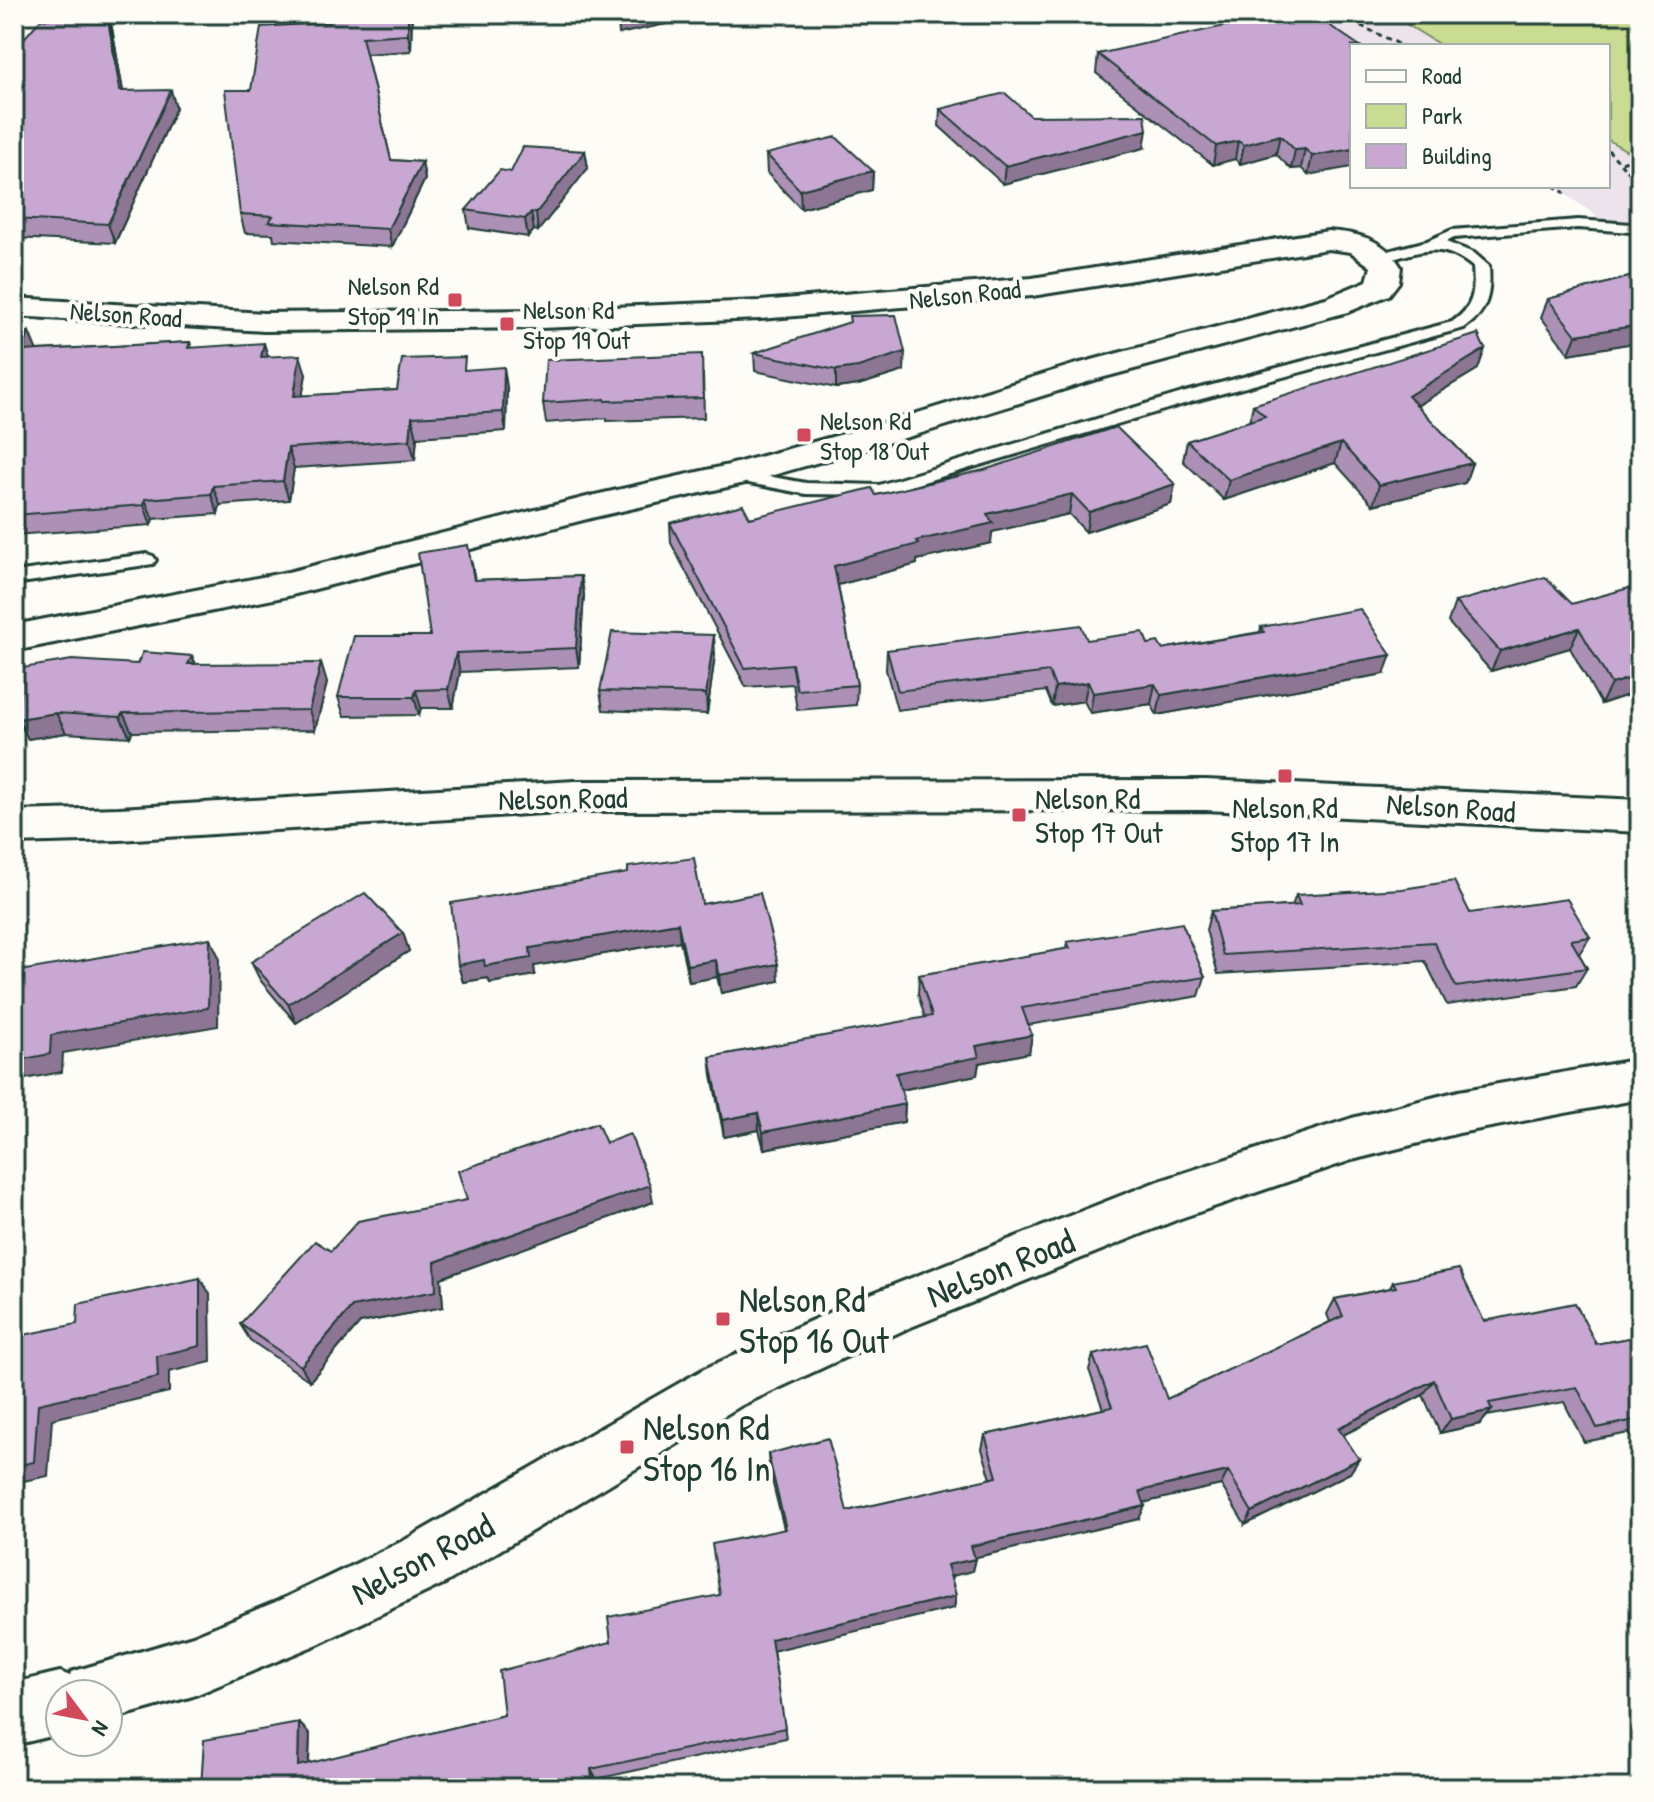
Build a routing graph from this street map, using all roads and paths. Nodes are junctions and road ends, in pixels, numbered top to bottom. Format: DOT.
graph roads {
  1 [pos="1348,14"];
  2 [pos="1399,44"];
  3 [pos="1610,152"];
  4 [pos="1640,155"];
  5 [pos="1622,162"];
  6 [pos="1640,184"];
  7 [pos="1631,228"];
  8 [pos="1424,244"];
  9 [pos="1382,257"];
  10 [pos="14,307"];
  11 [pos="733,475"];
  12 [pos="147,560"];
  13 [pos="14,578"];
  14 [pos="14,638"];
  15 [pos="1640,816"];
  16 [pos="14,827"];
  17 [pos="1640,1079"];
  18 [pos="124,1685"];
  19 [pos="44,1707"];
  20 [pos="14,1714"];
  1 -- 2 [label="path"];
  3 -- 5 [label="path"];
  4 -- 5 [label="path"];
  5 -- 6 [label="path"];
  7 -- 8 [label="lane"];
  8 -- 9 [label="lane"];
  8 -- 11 [label="lane"];
  9 -- 10 [label="street, Nelson Road"];
  9 -- 11 [label="street"];
  11 -- 14 [label="street"];
  12 -- 13 [label="lane"];
  15 -- 16 [label="street, Nelson Road"];
  17 -- 18 [label="street, Nelson Road"];
  19 -- 20 [label="street"];
}
